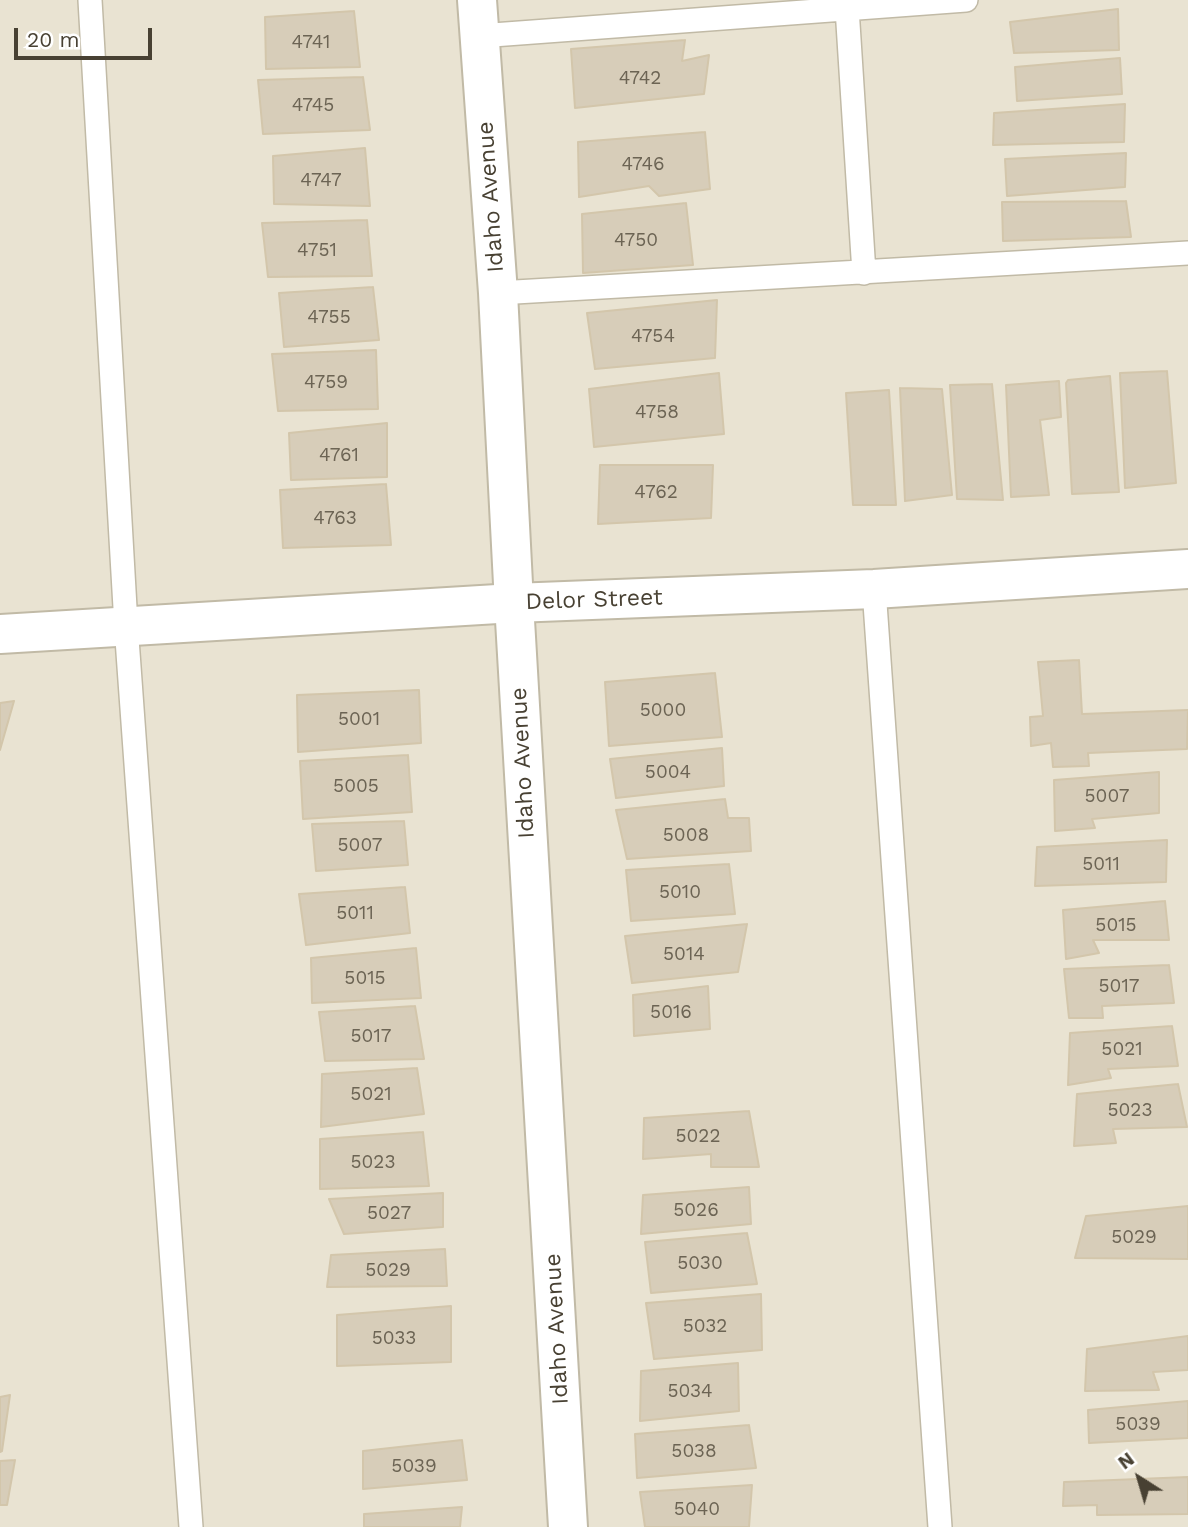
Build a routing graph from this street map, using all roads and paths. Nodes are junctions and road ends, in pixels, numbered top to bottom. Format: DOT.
graph roads {
  1 [pos="90,0"];
  2 [pos="966,0"];
  3 [pos="847,9"];
  4 [pos="478,18"];
  5 [pos="1188,253"];
  6 [pos="864,273"];
  7 [pos="498,293"];
  8 [pos="1188,569"];
  9 [pos="874,589"];
  10 [pos="514,603"];
  11 [pos="126,625"];
  12 [pos="0,634"];
  13 [pos="191,1527"];
  14 [pos="568,1527"];
  15 [pos="940,1527"];
  1 -- 11 [label="lane"];
  2 -- 3 [label="lane"];
  3 -- 4 [label="lane"];
  3 -- 6 [label="lane"];
  4 -- 7 [label="street, Idaho Avenue"];
  5 -- 6 [label="lane"];
  6 -- 7 [label="lane"];
  7 -- 10 [label="street, Idaho Avenue"];
  8 -- 9 [label="street, Delor Street"];
  9 -- 10 [label="street, Delor Street"];
  9 -- 15 [label="lane"];
  10 -- 11 [label="street, Delor Street"];
  10 -- 14 [label="street, Idaho Avenue"];
  11 -- 12 [label="street, Delor Street"];
  11 -- 13 [label="lane"];
}
